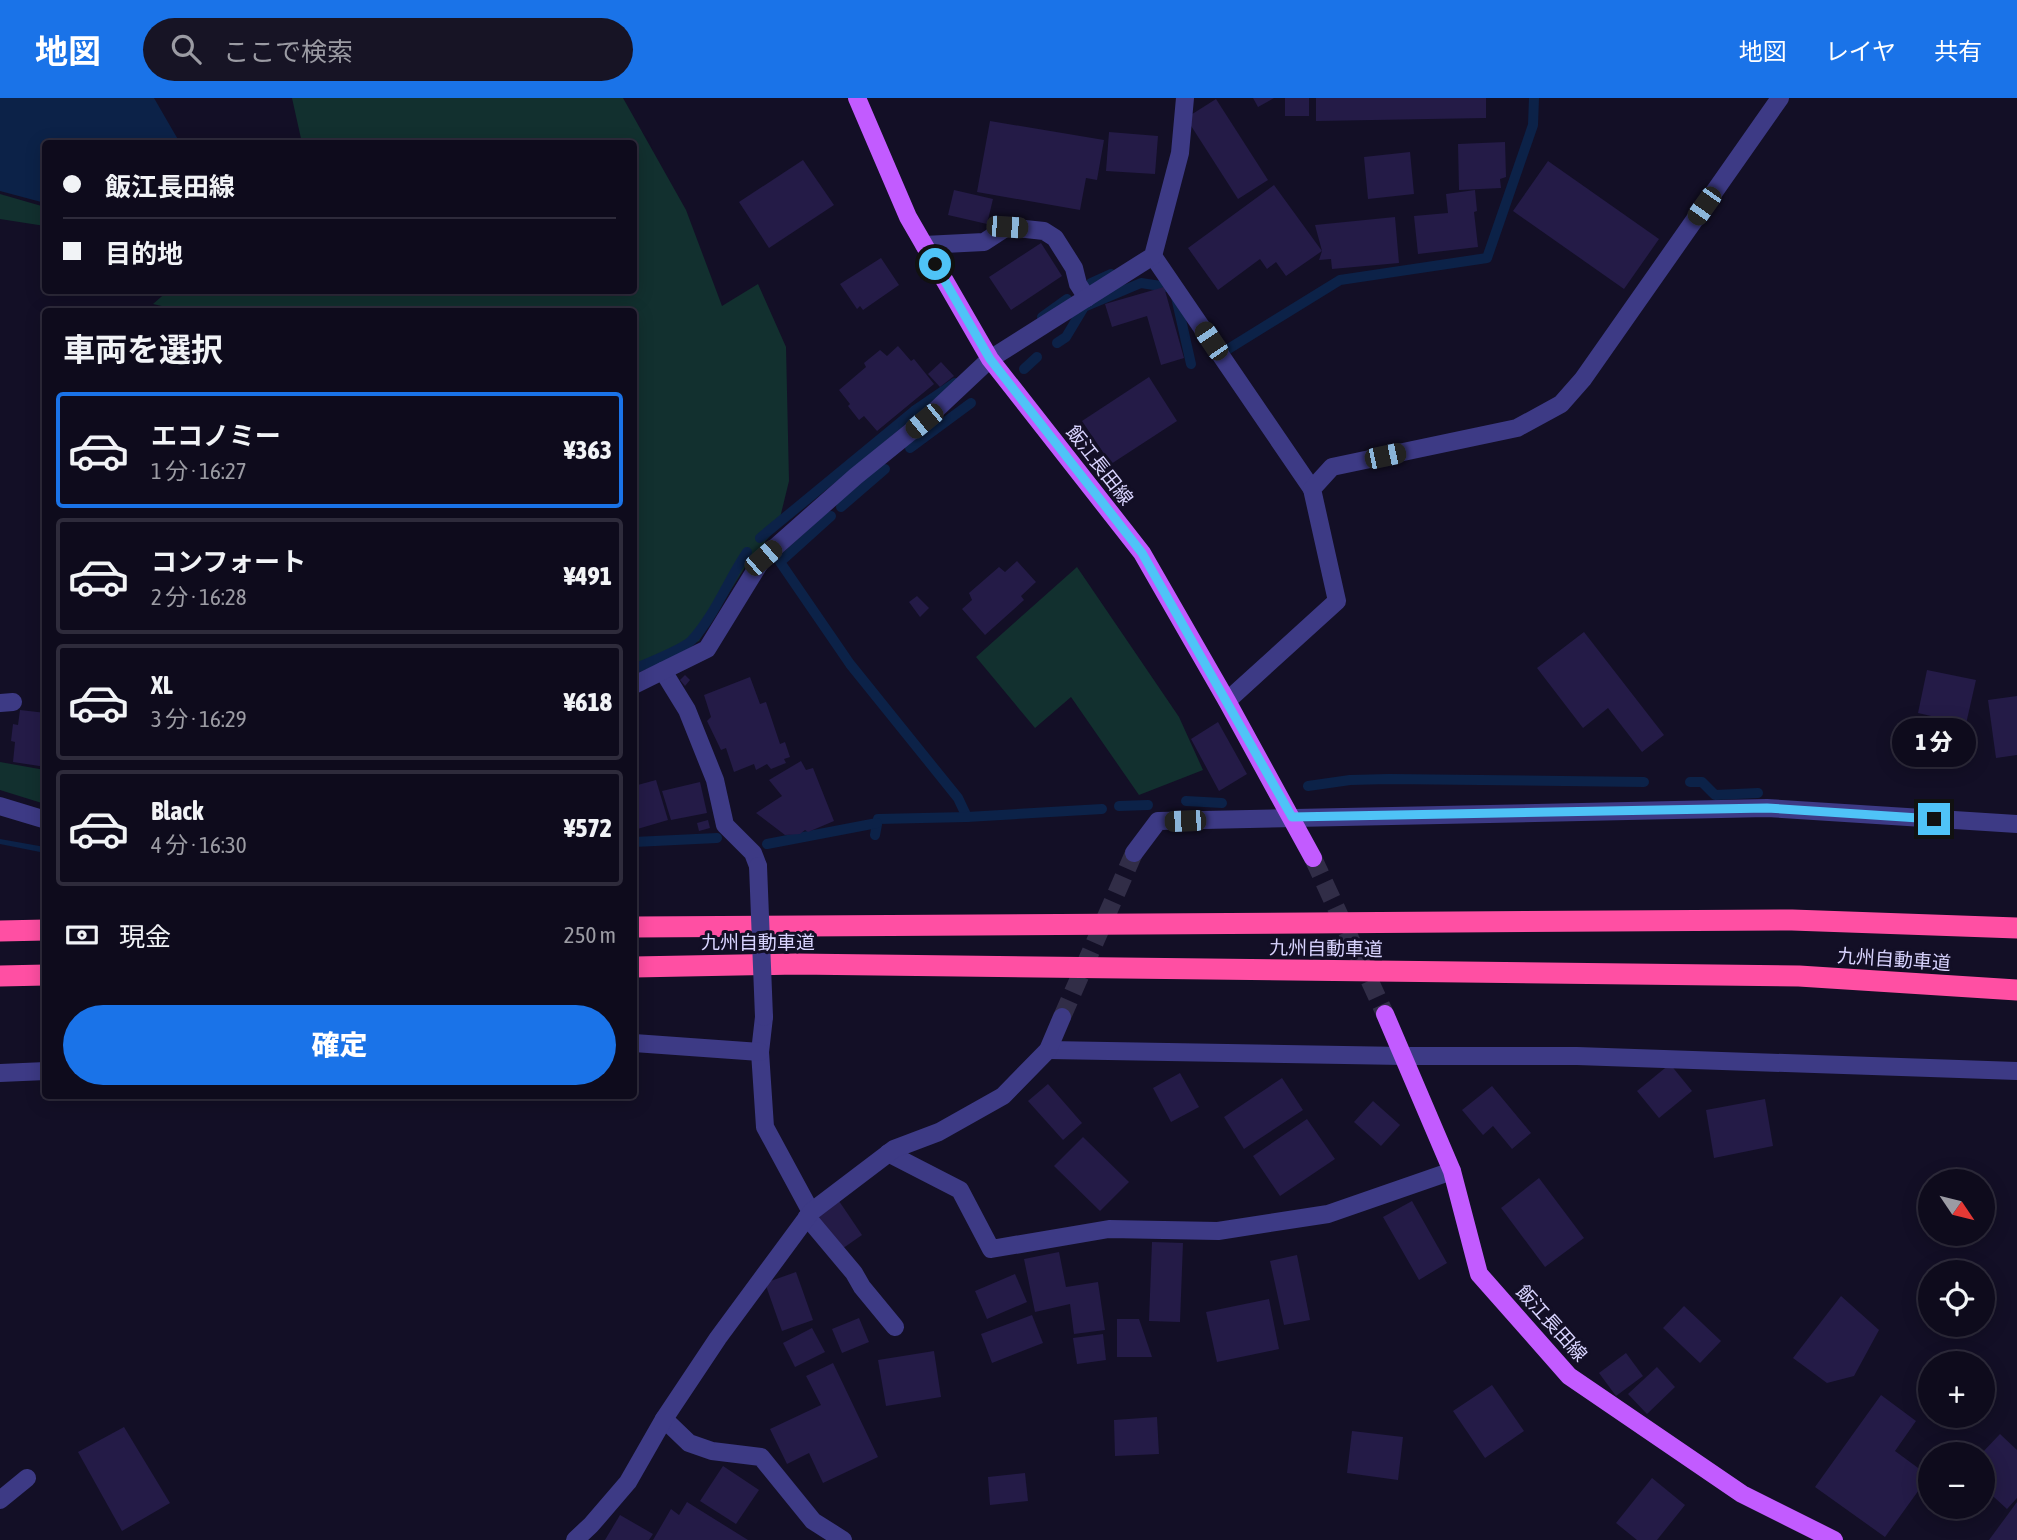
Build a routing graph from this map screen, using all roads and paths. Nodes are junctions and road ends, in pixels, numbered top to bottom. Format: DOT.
graph roads {
  1 [pos="857,98"];
  2 [pos="1185,98"];
  3 [pos="1780,98"];
  4 [pos="924,244"];
  5 [pos="1153,256"];
  6 [pos="1087,298"];
  7 [pos="990,359"];
  8 [pos="1312,489"];
  9 [pos="663,671"];
  10 [pos="637,684"];
  11 [pos="1227,701"];
  12 [pos="0,806"];
  13 [pos="1292,817"];
  14 [pos="42,819"];
  15 [pos="2017,824"];
  16 [pos="1134,853"];
  17 [pos="1313,858"];
  18 [pos="637,927"];
  19 [pos="2017,928"];
  20 [pos="42,930"];
  21 [pos="0,931"];
  22 [pos="637,967"];
  23 [pos="42,975"];
  24 [pos="0,976"];
  25 [pos="2017,990"];
  26 [pos="1385,1014"];
  27 [pos="1062,1017"];
  28 [pos="637,1043"];
  29 [pos="1048,1050"];
  30 [pos="760,1052"];
  31 [pos="1403,1056"];
  32 [pos="42,1071"];
  33 [pos="2017,1071"];
  34 [pos="0,1073"];
  35 [pos="888,1153"];
  36 [pos="1452,1171"];
  37 [pos="809,1215"];
  38 [pos="895,1326"];
  39 [pos="664,1419"];
  40 [pos="26,1478"];
  41 [pos="0,1500"];
  42 [pos="1812,1535"];
  43 [pos="575,1540"];
  44 [pos="841,1540"];
  45 [pos="1834,1540"];
  1 -- 4 [label="main road, 飯江長田線"];
  2 -- 5 [label="street"];
  3 -- 8 [label="street"];
  4 -- 6 [label="street"];
  4 -- 7 [label="main road, 飯江長田線"];
  5 -- 6 [label="street"];
  5 -- 8 [label="street"];
  6 -- 7 [label="street"];
  7 -- 9 [label="street"];
  7 -- 11 [label="main road, 飯江長田線"];
  8 -- 11 [label="street"];
  9 -- 10 [label="street"];
  9 -- 30 [label="street, bridge"];
  11 -- 13 [label="main road, 飯江長田線"];
  12 -- 14 [label="street"];
  13 -- 15 [label="street"];
  13 -- 16 [label="street"];
  13 -- 17 [label="main road, 飯江長田線"];
  18 -- 19 [label="highway, 九州自動車道"];
  20 -- 21 [label="highway"];
  22 -- 25 [label="highway, 九州自動車道"];
  23 -- 24 [label="highway"];
  26 -- 31 [label="main road, 飯江長田線"];
  27 -- 29 [label="street"];
  28 -- 30 [label="street"];
  29 -- 31 [label="street"];
  29 -- 35 [label="street"];
  30 -- 37 [label="street"];
  31 -- 33 [label="street"];
  31 -- 36 [label="main road, 飯江長田線"];
  32 -- 34 [label="street"];
  35 -- 36 [label="street"];
  35 -- 37 [label="street"];
  36 -- 42 [label="main road, 飯江長田線"];
  37 -- 38 [label="street"];
  37 -- 39 [label="street"];
  39 -- 43 [label="street"];
  39 -- 44 [label="street"];
  40 -- 41 [label="street"];
  42 -- 45 [label="main road, 飯江長田線"];
}
